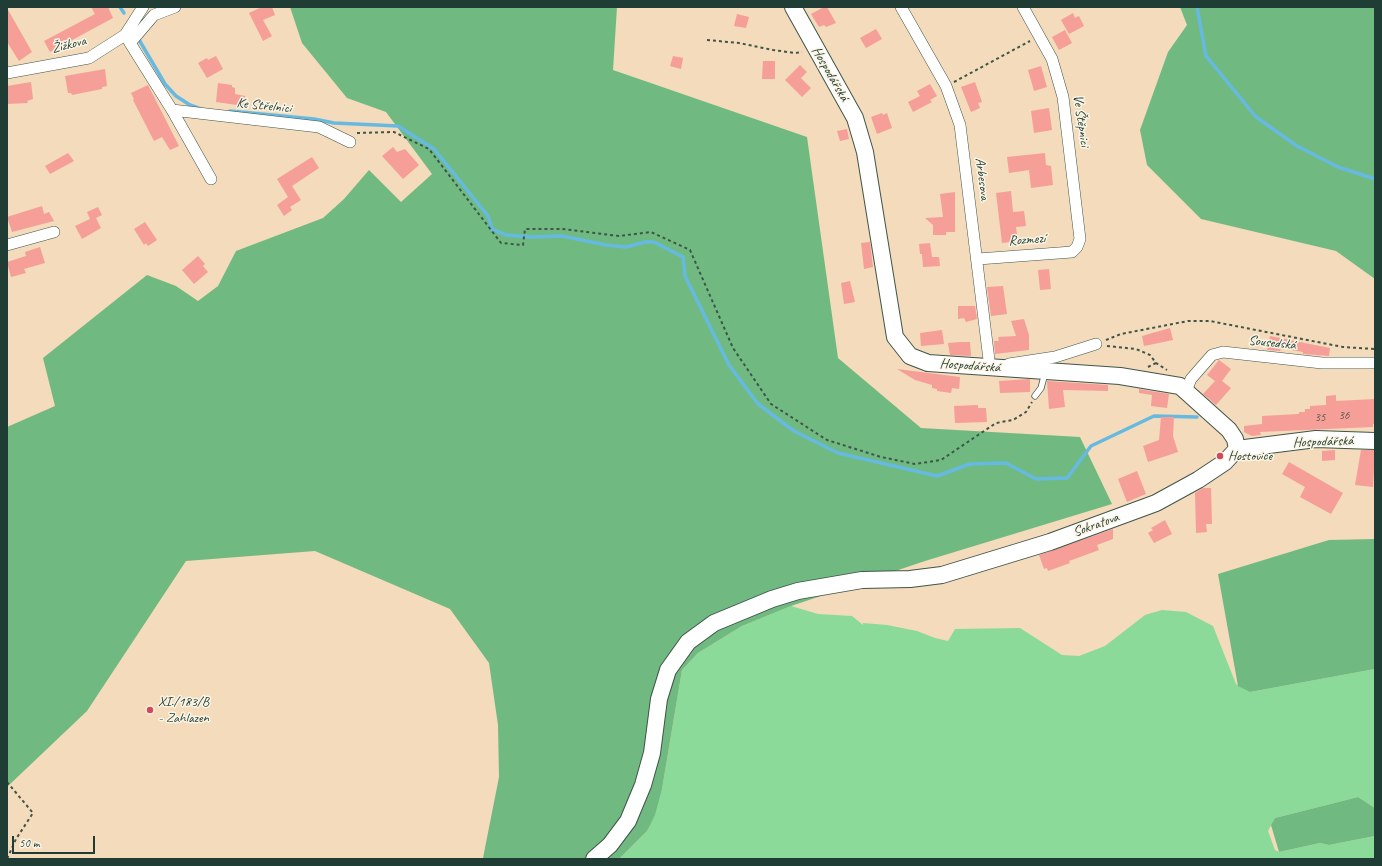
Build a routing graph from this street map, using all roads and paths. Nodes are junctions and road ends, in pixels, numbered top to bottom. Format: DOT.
graph roads {
  1 [pos="143,7"];
  2 [pos="175,7"];
  3 [pos="793,7"];
  4 [pos="901,7"];
  5 [pos="1023,7"];
  6 [pos="1040,36"];
  7 [pos="127,39"];
  8 [pos="707,40"];
  9 [pos="816,50"];
  10 [pos="7,73"];
  11 [pos="946,86"];
  12 [pos="172,110"];
  13 [pos="353,138"];
  14 [pos="211,179"];
  15 [pos="54,232"];
  16 [pos="7,245"];
  17 [pos="1077,248"];
  18 [pos="978,259"];
  19 [pos="1096,344"];
  20 [pos="1375,349"];
  21 [pos="1375,363"];
  22 [pos="992,368"];
  23 [pos="1046,370"];
  24 [pos="1189,385"];
  25 [pos="1035,396"];
  26 [pos="1375,441"];
  27 [pos="1237,449"];
  28 [pos="7,782"];
  29 [pos="7,859"];
  30 [pos="594,859"];
  1 -- 7 [label="street, Žižkova"];
  2 -- 7 [label="street"];
  3 -- 9 [label="street, Hospodářská"];
  4 -- 11 [label="street, Arbesova"];
  5 -- 6 [label="street, Ve Štěpnici"];
  6 -- 11 [label="path"];
  6 -- 17 [label="street, Ve Štěpnici"];
  7 -- 10 [label="street, Žižkova"];
  7 -- 12 [label="street"];
  8 -- 9 [label="path"];
  9 -- 22 [label="street, Hospodářská"];
  11 -- 18 [label="street, Arbesova"];
  12 -- 13 [label="street, Ke Střelnici"];
  12 -- 14 [label="street"];
  13 -- 25 [label="path"];
  15 -- 16 [label="street"];
  17 -- 18 [label="street, Rozmezí"];
  18 -- 22 [label="street, Arbesova"];
  19 -- 20 [label="path"];
  19 -- 22 [label="street"];
  19 -- 24 [label="path"];
  21 -- 24 [label="street, Sousedská"];
  22 -- 23 [label="street, Hospodářská"];
  23 -- 24 [label="street, Hospodářská"];
  23 -- 25 [label="lane"];
  24 -- 27 [label="street, Hospodářská"];
  26 -- 27 [label="street, Hospodářská"];
  27 -- 30 [label="street, Sokratova"];
  28 -- 29 [label="path"];
}
